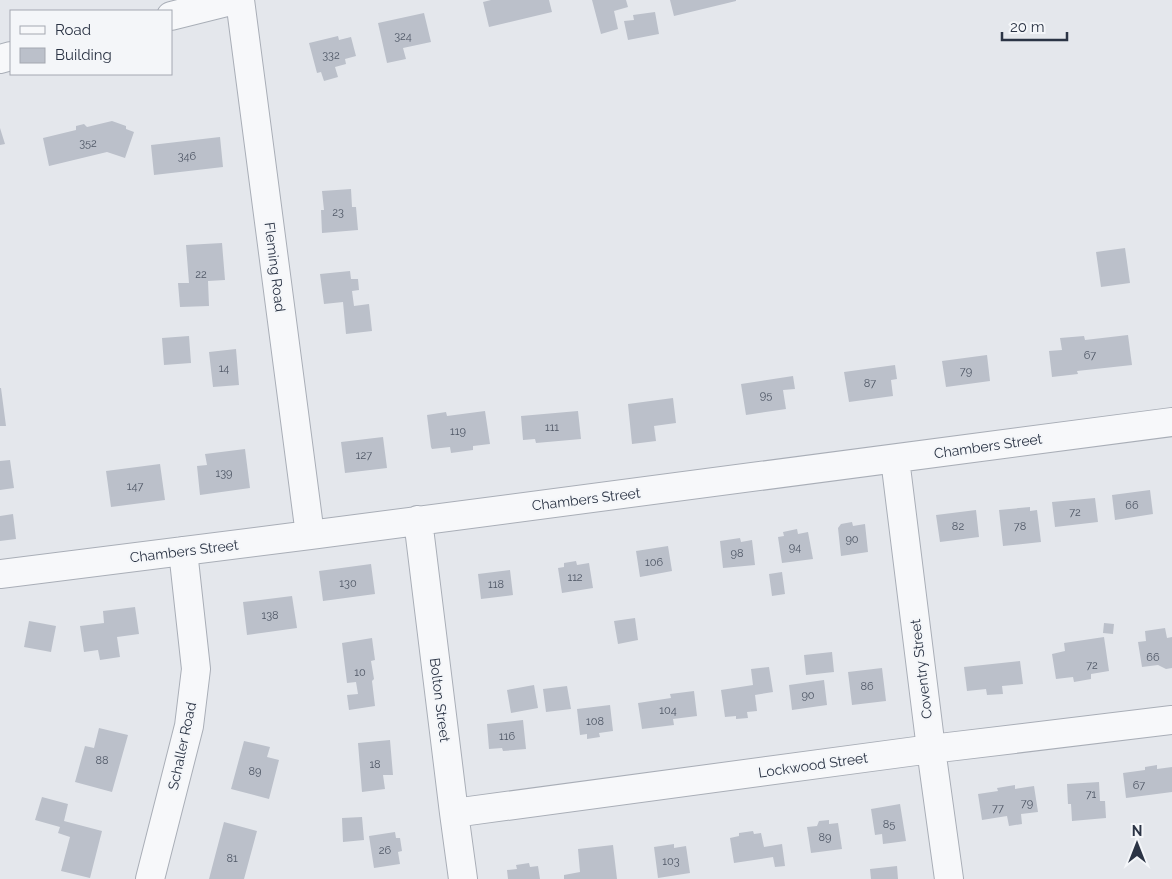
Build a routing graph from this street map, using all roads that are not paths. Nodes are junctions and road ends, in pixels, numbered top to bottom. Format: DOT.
graph roads {
  1 [pos="235,0"];
  2 [pos="240,0"];
  3 [pos="172,16"];
  4 [pos="1172,422"];
  5 [pos="896,459"];
  6 [pos="418,520"];
  7 [pos="310,535"];
  8 [pos="183,551"];
  9 [pos="0,574"];
  10 [pos="1172,720"];
  11 [pos="931,749"];
  12 [pos="454,813"];
  13 [pos="150,879"];
  14 [pos="463,879"];
  15 [pos="949,879"];
  1 -- 3 [label="street"];
  2 -- 7 [label="street, Fleming Road"];
  4 -- 5 [label="street, Chambers Street"];
  5 -- 6 [label="street, Chambers Street"];
  5 -- 11 [label="street, Coventry Street"];
  6 -- 7 [label="street, Chambers Street"];
  6 -- 12 [label="street, Bolton Street"];
  7 -- 8 [label="street, Chambers Street"];
  8 -- 9 [label="street, Chambers Street"];
  8 -- 13 [label="street, Schaller Road"];
  10 -- 11 [label="street, Lockwood Street"];
  11 -- 12 [label="street, Lockwood Street"];
  11 -- 15 [label="street, Coventry Street"];
  12 -- 14 [label="street, Bolton Street"];
}
